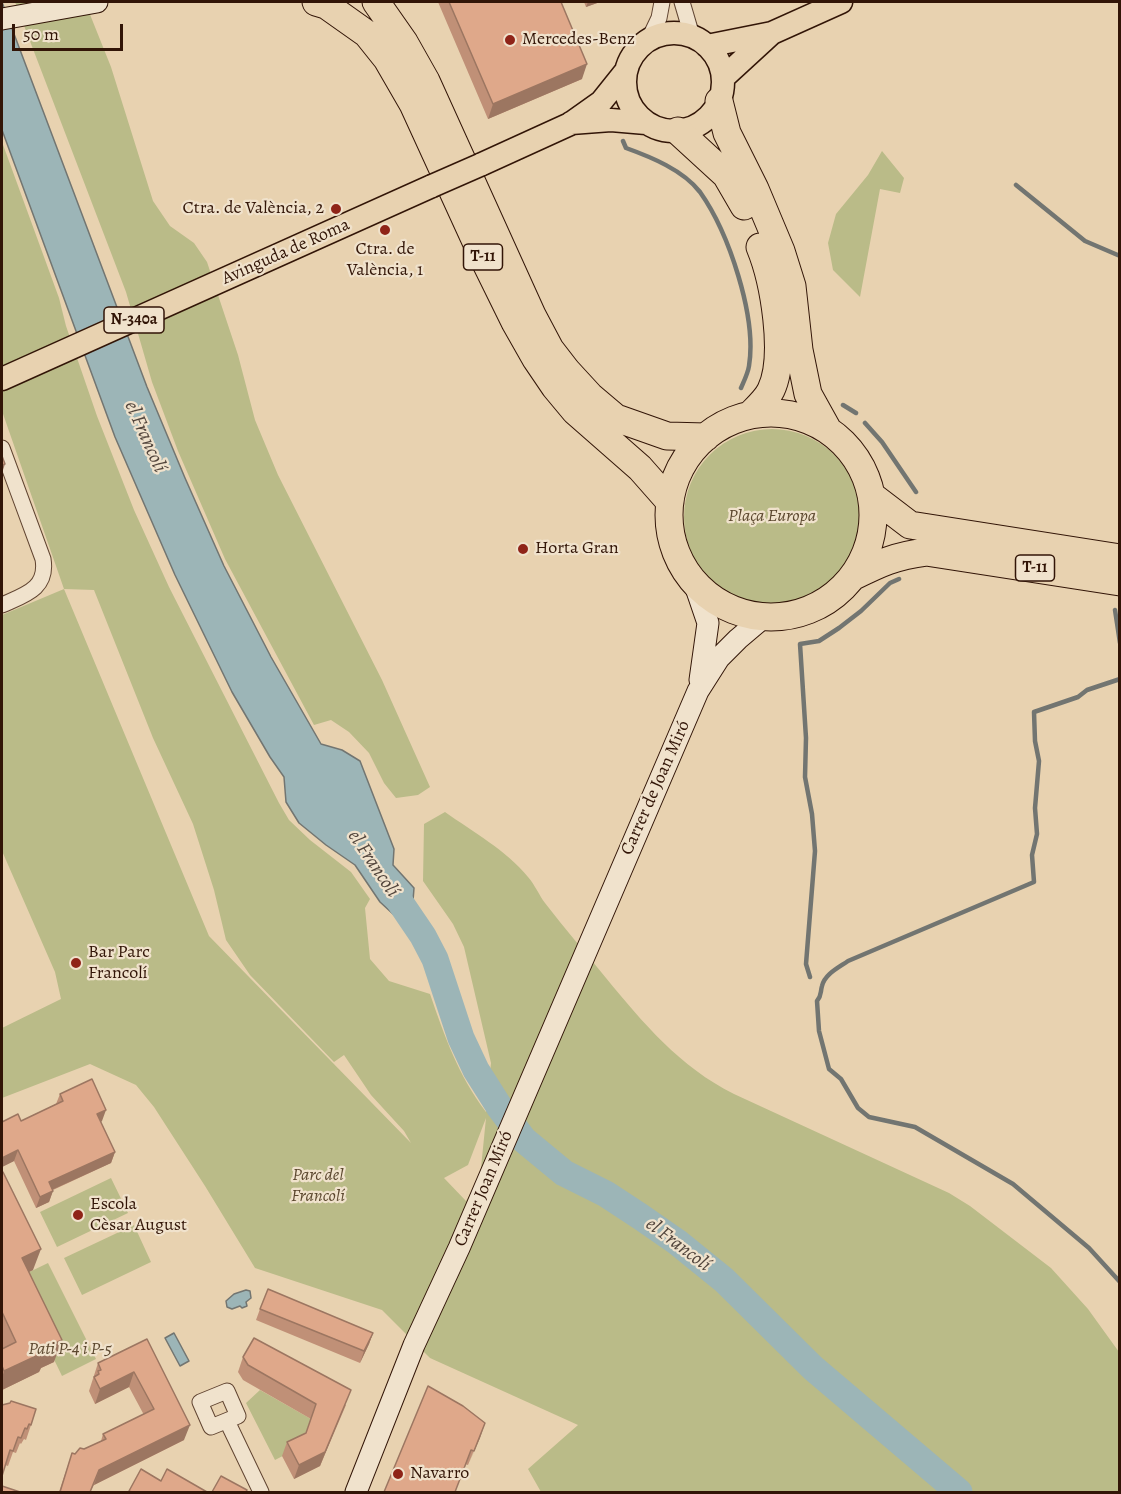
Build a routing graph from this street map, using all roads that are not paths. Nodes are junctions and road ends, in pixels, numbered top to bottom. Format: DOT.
graph roads {
  1 [pos="97,2"];
  2 [pos="316,2"];
  3 [pos="376,2"];
  4 [pos="662,2"];
  5 [pos="682,2"];
  6 [pos="841,2"];
  7 [pos="2,19"];
  8 [pos="772,33"];
  9 [pos="649,39"];
  10 [pos="699,41"];
  11 [pos="626,72"];
  12 [pos="721,89"];
  13 [pos="646,123"];
  14 [pos="570,124"];
  15 [pos="678,131"];
  16 [pos="2,379"];
  17 [pos="750,415"];
  18 [pos="828,430"];
  19 [pos="706,437"];
  20 [pos="2,448"];
  21 [pos="872,496"];
  22 [pos="670,502"];
  23 [pos="952,544"];
  24 [pos="1119,558"];
  25 [pos="852,577"];
  26 [pos="694,582"];
  27 [pos="1119,582"];
  28 [pos="2,605"];
  29 [pos="764,617"];
  30 [pos="712,656"];
  31 [pos="613,885"];
  32 [pos="226,1421"];
  33 [pos="261,1492"];
  34 [pos="356,1492"];
  1 -- 7 [label="street"];
  2 -- 22 [label="highway, T-11"];
  3 -- 19 [label="highway, T-11"];
  4 -- 9 [label="street"];
  5 -- 10 [label="street"];
  6 -- 8 [label="main road"];
  8 -- 10 [label="main road"];
  8 -- 12 [label="main road"];
  9 -- 10 [label="main road"];
  9 -- 11 [label="main road, N-340a"];
  10 -- 12 [label="main road"];
  11 -- 13 [label="main road"];
  11 -- 14 [label="main road, Avinguda de Roma / N-340a"];
  12 -- 15 [label="main road"];
  12 -- 18 [label="highway"];
  13 -- 14 [label="main road, Avinguda de Roma / N-340a"];
  13 -- 15 [label="main road, N-340a"];
  14 -- 16 [label="main road, Avinguda de Roma / N-340a, bridge"];
  15 -- 17 [label="highway"];
  17 -- 18 [label="highway, T-11"];
  17 -- 19 [label="highway, T-11"];
  18 -- 21 [label="highway, T-11"];
  19 -- 22 [label="highway, T-11"];
  20 -- 28 [label="street"];
  21 -- 23 [label="highway, T-11"];
  21 -- 25 [label="highway, T-11"];
  22 -- 26 [label="highway, T-11"];
  23 -- 24 [label="highway, T-11"];
  23 -- 25 [label="highway, T-11"];
  23 -- 27 [label="highway, T-11"];
  25 -- 29 [label="highway, T-11"];
  26 -- 29 [label="highway, T-11"];
  26 -- 30 [label="street, Carrer de Joan Miró"];
  29 -- 30 [label="street"];
  30 -- 31 [label="street, Carrer de Joan Miró"];
  31 -- 34 [label="street, Carrer Joan Miró"];
  32 -- 33 [label="street"];
}
